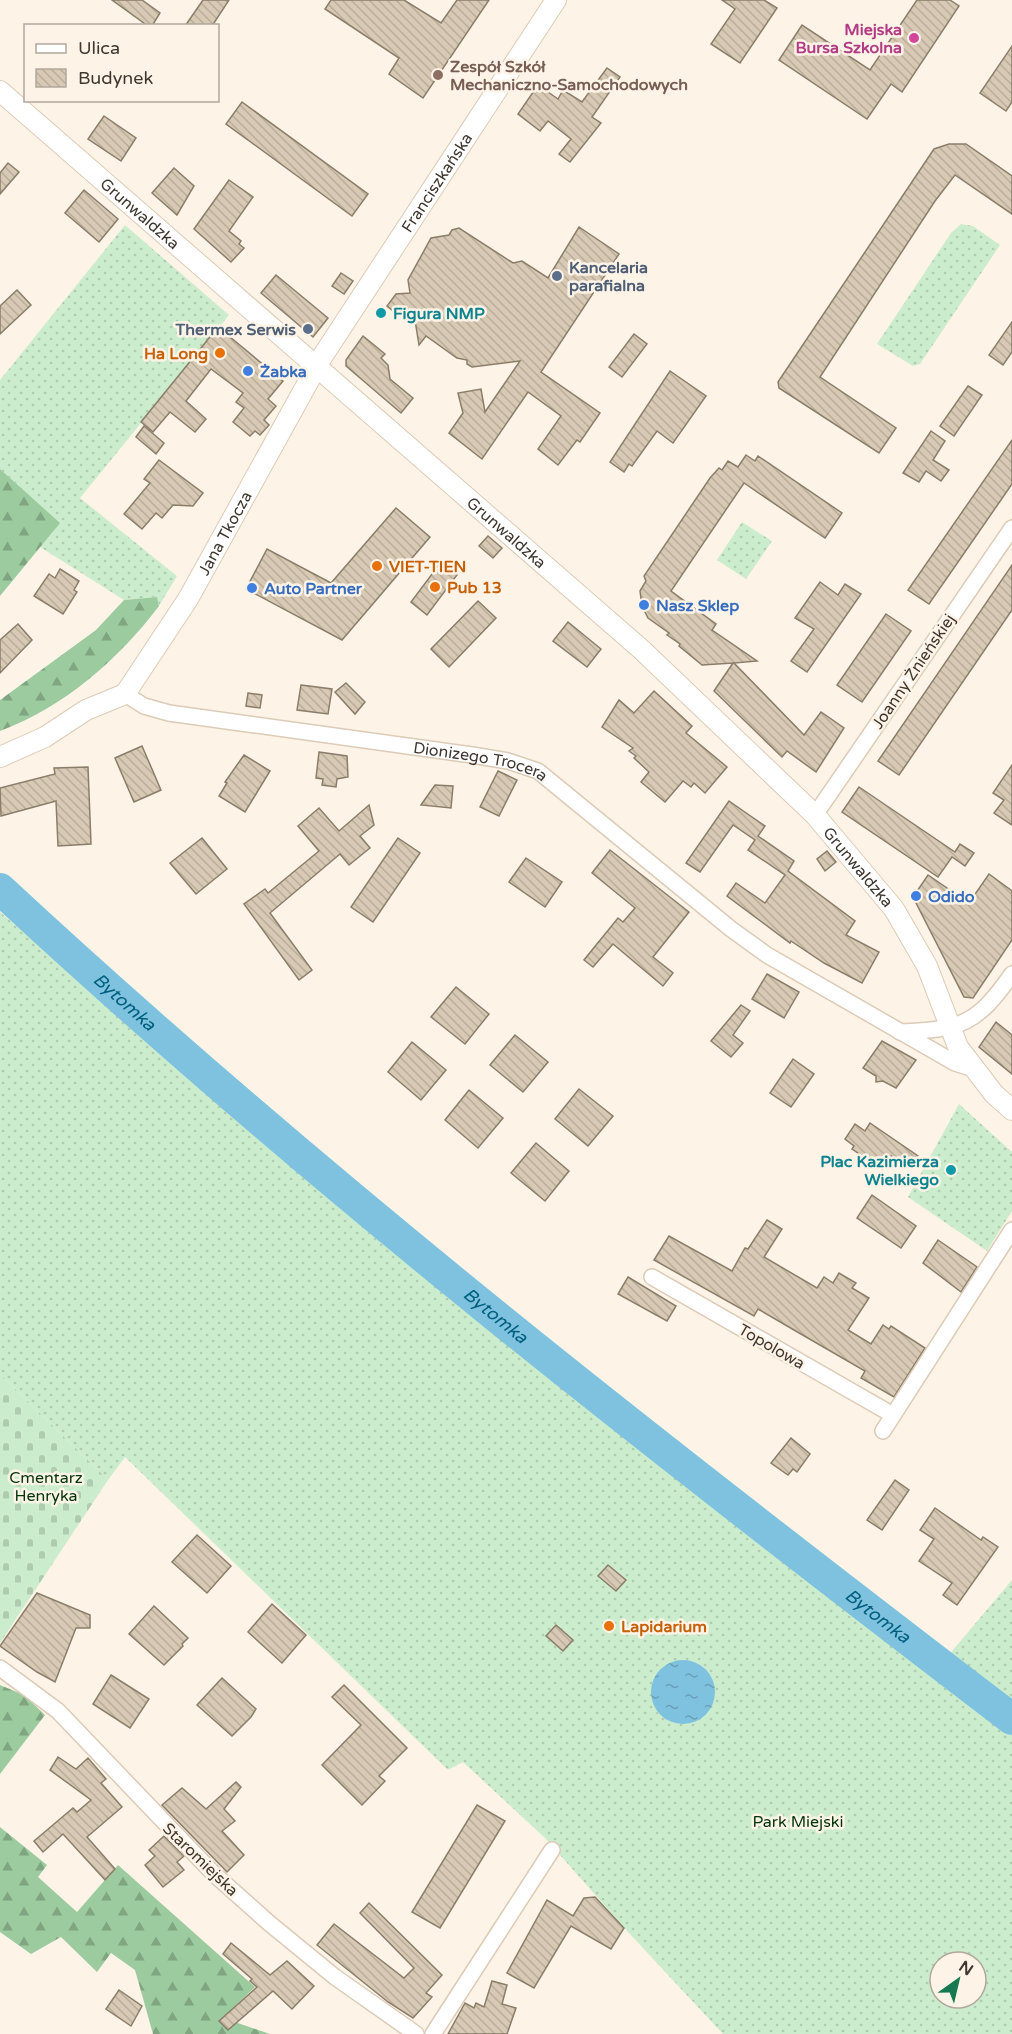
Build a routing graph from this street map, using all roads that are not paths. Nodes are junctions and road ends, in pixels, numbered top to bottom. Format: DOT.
graph roads {
  1 [pos="556,0"];
  2 [pos="0,92"];
  3 [pos="316,367"];
  4 [pos="1012,528"];
  5 [pos="125,694"];
  6 [pos="0,757"];
  7 [pos="815,815"];
  8 [pos="1012,974"];
  9 [pos="950,1027"];
  10 [pos="900,1032"];
  11 [pos="974,1069"];
  12 [pos="1012,1110"];
  13 [pos="1012,1230"];
  14 [pos="652,1277"];
  15 [pos="893,1415"];
  16 [pos="883,1431"];
  17 [pos="0,1668"];
  18 [pos="552,1850"];
  19 [pos="416,2034"];
  20 [pos="433,2034"];
  1 -- 3 [label="street, Franciszkańska"];
  2 -- 3 [label="street, Grunwaldzka"];
  3 -- 5 [label="street, Jana Tkocza"];
  3 -- 7 [label="street, Grunwaldzka"];
  4 -- 7 [label="street, Joanny Żnieńskiej"];
  5 -- 6 [label="street"];
  5 -- 10 [label="street, Dionizego Trocera"];
  7 -- 9 [label="street, Grunwaldzka"];
  8 -- 9 [label="street"];
  9 -- 10 [label="street"];
  9 -- 11 [label="street, Grunwaldzka"];
  10 -- 11 [label="street, Dionizego Trocera"];
  11 -- 12 [label="street, Grunwaldzka"];
  13 -- 15 [label="street"];
  14 -- 15 [label="street, Topolowa"];
  15 -- 16 [label="street"];
  17 -- 19 [label="street, Staromiejska"];
  18 -- 20 [label="street"];
}
